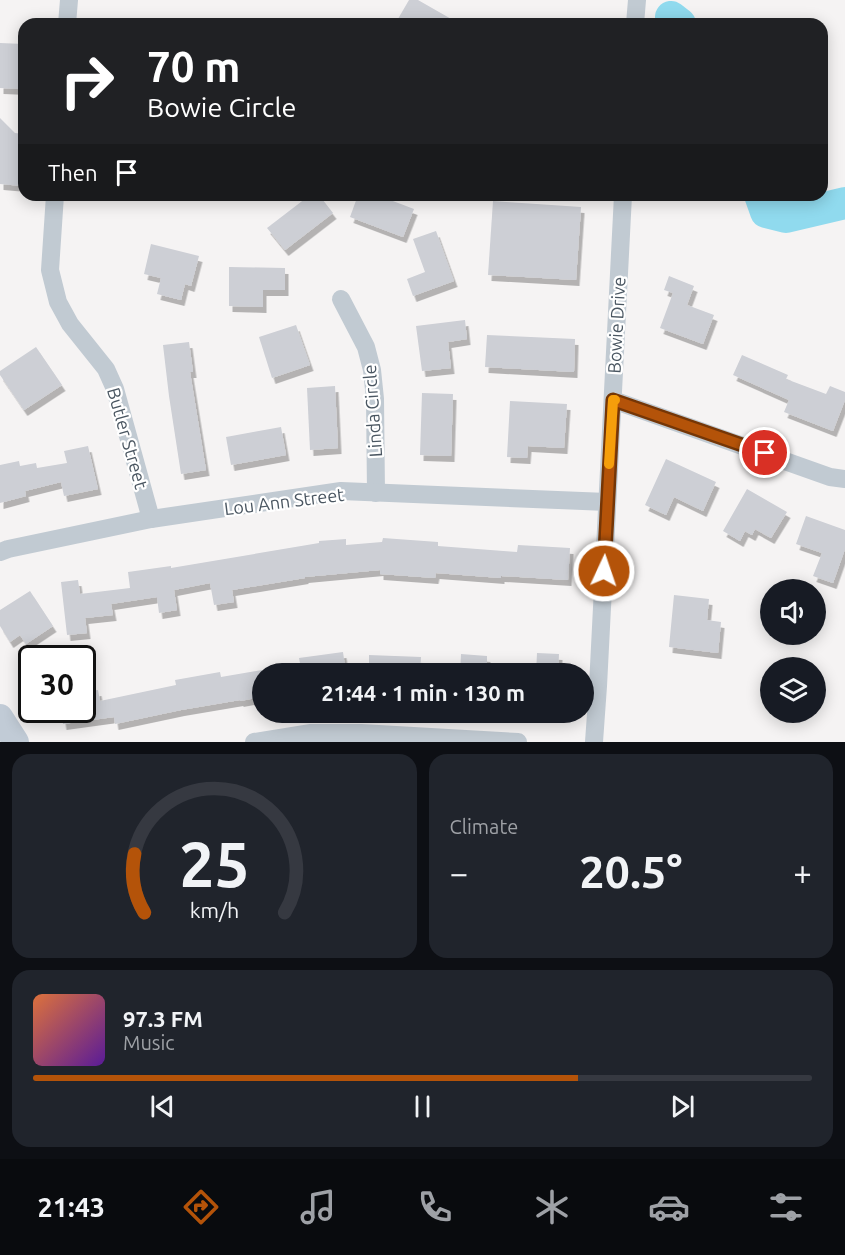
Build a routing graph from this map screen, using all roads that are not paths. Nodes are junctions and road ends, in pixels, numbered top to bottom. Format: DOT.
graph roads {
  1 [pos="69,0"];
  2 [pos="637,0"];
  3 [pos="68,18"];
  4 [pos="636,18"];
  5 [pos="55,201"];
  6 [pos="623,201"];
  7 [pos="341,299"];
  8 [pos="613,400"];
  9 [pos="845,479"];
  10 [pos="376,493"];
  11 [pos="607,502"];
  12 [pos="151,519"];
  13 [pos="0,552"];
  14 [pos="0,717"];
  15 [pos="16,742"];
  16 [pos="254,742"];
  17 [pos="518,742"];
  18 [pos="594,742"];
  1 -- 3 [label="street"];
  2 -- 4 [label="street"];
  5 -- 12 [label="street, Butler Street"];
  6 -- 8 [label="street, Bowie Drive"];
  7 -- 10 [label="street, Linda Circle"];
  8 -- 9 [label="street"];
  8 -- 11 [label="street, Bowie Drive"];
  10 -- 11 [label="street, Lou Ann Street"];
  10 -- 12 [label="street, Lou Ann Street"];
  11 -- 18 [label="street, Bowie Drive"];
  12 -- 13 [label="street, Lou Ann Street"];
  14 -- 15 [label="street"];
  16 -- 17 [label="street"];
}
